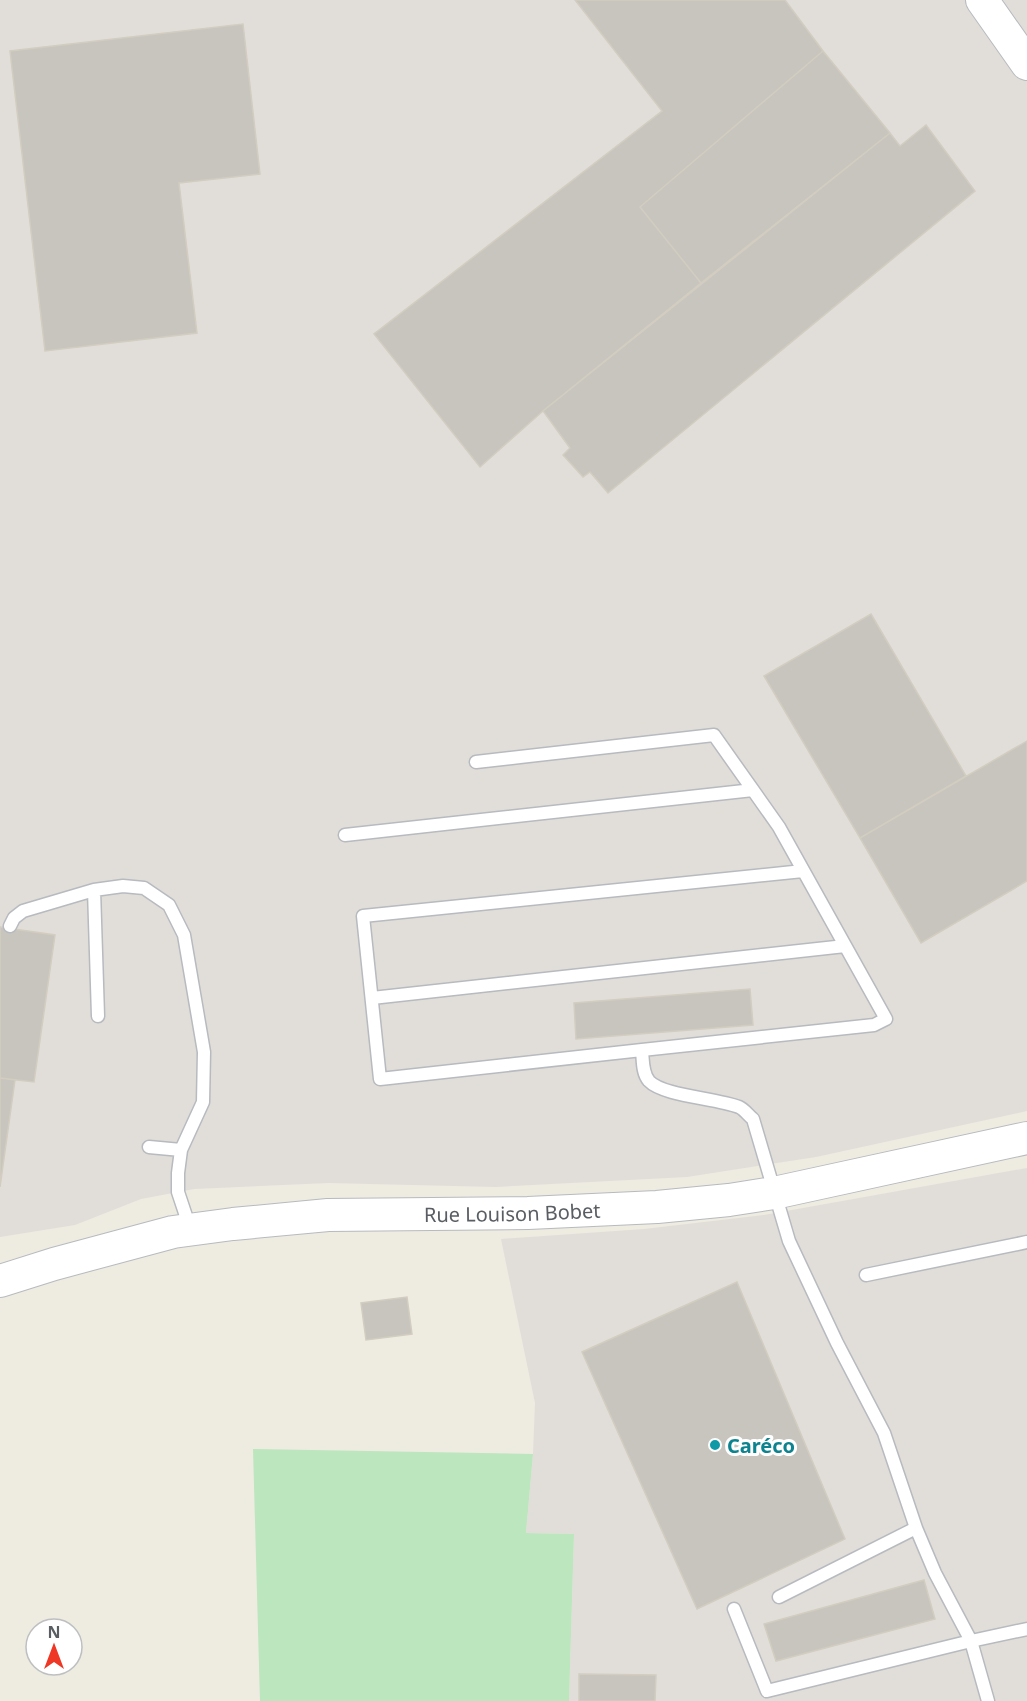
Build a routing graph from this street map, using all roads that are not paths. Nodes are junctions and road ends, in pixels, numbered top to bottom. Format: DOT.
graph roads {
  1 [pos="981,0"];
  2 [pos="1027,64"];
  3 [pos="476,762"];
  4 [pos="753,790"];
  5 [pos="345,835"];
  6 [pos="803,871"];
  7 [pos="94,890"];
  8 [pos="10,926"];
  9 [pos="845,946"];
  10 [pos="372,998"];
  11 [pos="98,1016"];
  12 [pos="642,1050"];
  13 [pos="1027,1138"];
  14 [pos="149,1147"];
  15 [pos="182,1150"];
  16 [pos="774,1192"];
  17 [pos="190,1229"];
  18 [pos="1027,1242"];
  19 [pos="866,1275"];
  20 [pos="0,1281"];
  21 [pos="916,1528"];
  22 [pos="779,1597"];
  23 [pos="734,1609"];
  24 [pos="1027,1629"];
  25 [pos="971,1641"];
  26 [pos="988,1701"];
  1 -- 2 [label="street"];
  3 -- 4 [label="lane"];
  4 -- 5 [label="lane"];
  4 -- 6 [label="lane"];
  6 -- 9 [label="lane"];
  6 -- 10 [label="lane"];
  7 -- 8 [label="lane"];
  7 -- 11 [label="lane"];
  7 -- 15 [label="lane"];
  9 -- 10 [label="lane"];
  9 -- 12 [label="lane"];
  10 -- 12 [label="lane"];
  12 -- 16 [label="lane"];
  13 -- 16 [label="street, Rue Louison Bobet"];
  14 -- 15 [label="lane"];
  15 -- 17 [label="lane"];
  16 -- 17 [label="street, Rue Louison Bobet"];
  16 -- 21 [label="lane"];
  17 -- 20 [label="street, Rue Louison Bobet"];
  18 -- 19 [label="lane"];
  21 -- 22 [label="lane"];
  21 -- 25 [label="lane"];
  23 -- 25 [label="lane"];
  24 -- 25 [label="lane"];
  25 -- 26 [label="lane"];
}
